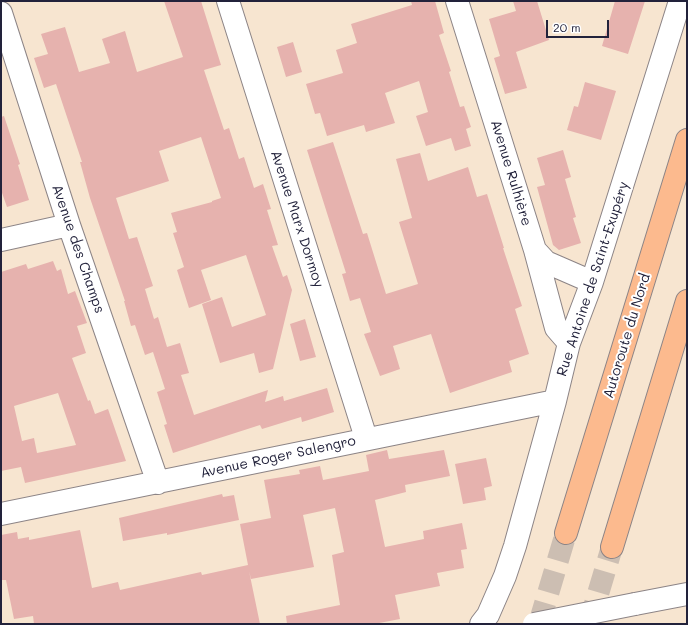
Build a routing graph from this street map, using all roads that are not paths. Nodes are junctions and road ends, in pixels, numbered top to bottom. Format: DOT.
graph roads {
  1 [pos="228,1"];
  2 [pos="457,1"];
  3 [pos="680,1"];
  4 [pos="1,13"];
  5 [pos="687,140"];
  6 [pos="69,225"];
  7 [pos="1,240"];
  8 [pos="535,250"];
  9 [pos="592,282"];
  10 [pos="687,301"];
  11 [pos="569,343"];
  12 [pos="555,401"];
  13 [pos="366,438"];
  14 [pos="158,483"];
  15 [pos="1,514"];
  16 [pos="566,533"];
  17 [pos="612,547"];
  18 [pos="687,594"];
  19 [pos="481,624"];
  20 [pos="534,624"];
  1 -- 13 [label="street, Avenue Marx Dormoy"];
  2 -- 8 [label="street, Avenue Rulhière"];
  3 -- 9 [label="street, Rue Antoine de Saint-Exupéry"];
  4 -- 6 [label="street, Avenue des Champs"];
  5 -- 16 [label="highway, Autoroute du Nord"];
  6 -- 7 [label="street"];
  6 -- 14 [label="street, Avenue des Champs"];
  8 -- 9 [label="street"];
  8 -- 11 [label="street, Avenue Rulhière"];
  9 -- 11 [label="street, Rue Antoine de Saint-Exupéry"];
  10 -- 17 [label="highway"];
  11 -- 12 [label="street, Rue Antoine de Saint-Exupéry"];
  12 -- 13 [label="street, Avenue Roger Salengro"];
  12 -- 19 [label="street, Rue Antoine de Saint-Exupéry"];
  13 -- 14 [label="street, Avenue Roger Salengro"];
  14 -- 15 [label="street, Avenue Roger Salengro"];
  18 -- 20 [label="street, bridge"];
}
